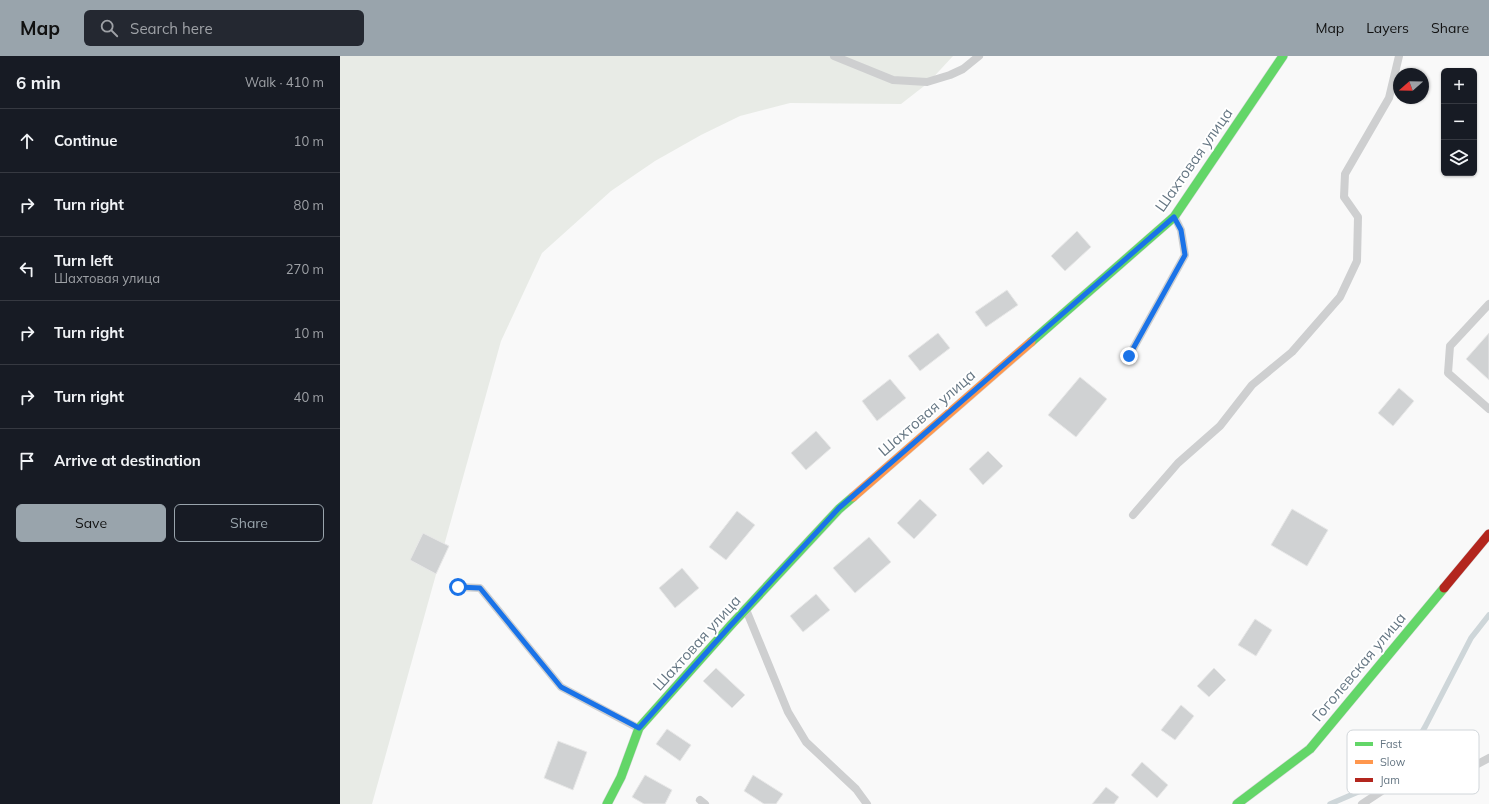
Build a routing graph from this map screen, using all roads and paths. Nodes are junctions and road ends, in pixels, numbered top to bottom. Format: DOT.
graph roads {
  1 [pos="834,56"];
  2 [pos="979,56"];
  3 [pos="1283,56"];
  4 [pos="1399,56"];
  5 [pos="1174,217"];
  6 [pos="1489,304"];
  7 [pos="1129,356"];
  8 [pos="1489,409"];
  9 [pos="1133,515"];
  10 [pos="1489,534"];
  11 [pos="458,587"];
  12 [pos="746,609"];
  13 [pos="639,728"];
  14 [pos="1489,758"];
  15 [pos="1479,764"];
  16 [pos="1377,794"];
  17 [pos="607,804"];
  18 [pos="868,804"];
  19 [pos="1237,804"];
  20 [pos="1362,804"];
  1 -- 2 [label="lane"];
  3 -- 5 [label="street, Шахтовая улица"];
  4 -- 9 [label="lane"];
  5 -- 7 [label="lane"];
  5 -- 12 [label="street, Шахтовая улица"];
  6 -- 8 [label="lane"];
  10 -- 19 [label="street, Гоголевская улица"];
  11 -- 13 [label="lane"];
  12 -- 13 [label="street, Шахтовая улица"];
  12 -- 18 [label="lane"];
  13 -- 17 [label="street, Шахтовая улица"];
  14 -- 15 [label="lane"];
  16 -- 20 [label="lane"];
}
